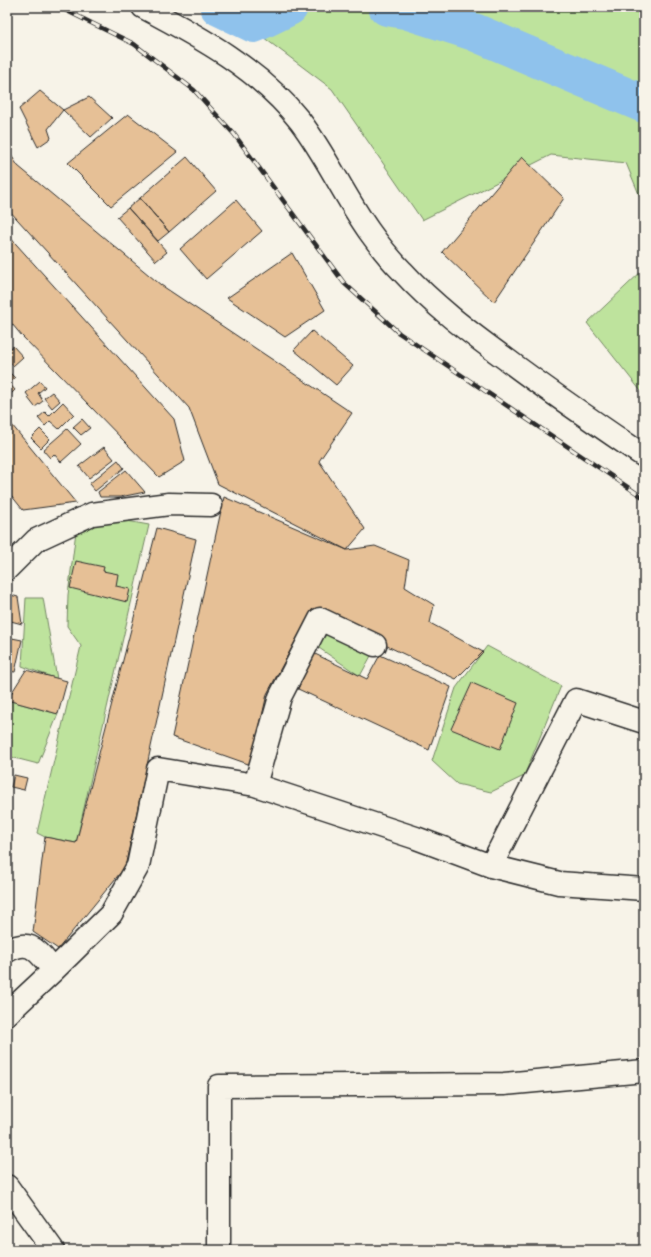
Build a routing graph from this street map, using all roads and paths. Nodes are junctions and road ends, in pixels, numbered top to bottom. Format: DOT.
graph roads {
  1 [pos="143,7"];
  2 [pos="644,456"];
  3 [pos="211,505"];
  4 [pos="7,569"];
  5 [pos="375,645"];
  6 [pos="644,722"];
  7 [pos="256,786"];
  8 [pos="491,866"];
  9 [pos="644,889"];
  10 [pos="7,951"];
  11 [pos="54,970"];
  12 [pos="7,1014"];
  13 [pos="644,1071"];
  14 [pos="7,1186"];
  15 [pos="53,1250"];
  16 [pos="219,1250"];
  1 -- 2 [label="street"];
  3 -- 4 [label="street"];
  5 -- 7 [label="street"];
  6 -- 8 [label="street"];
  7 -- 8 [label="street"];
  7 -- 11 [label="street"];
  8 -- 9 [label="street"];
  10 -- 11 [label="street"];
  11 -- 12 [label="street"];
  13 -- 16 [label="street"];
  14 -- 15 [label="street"];
}
